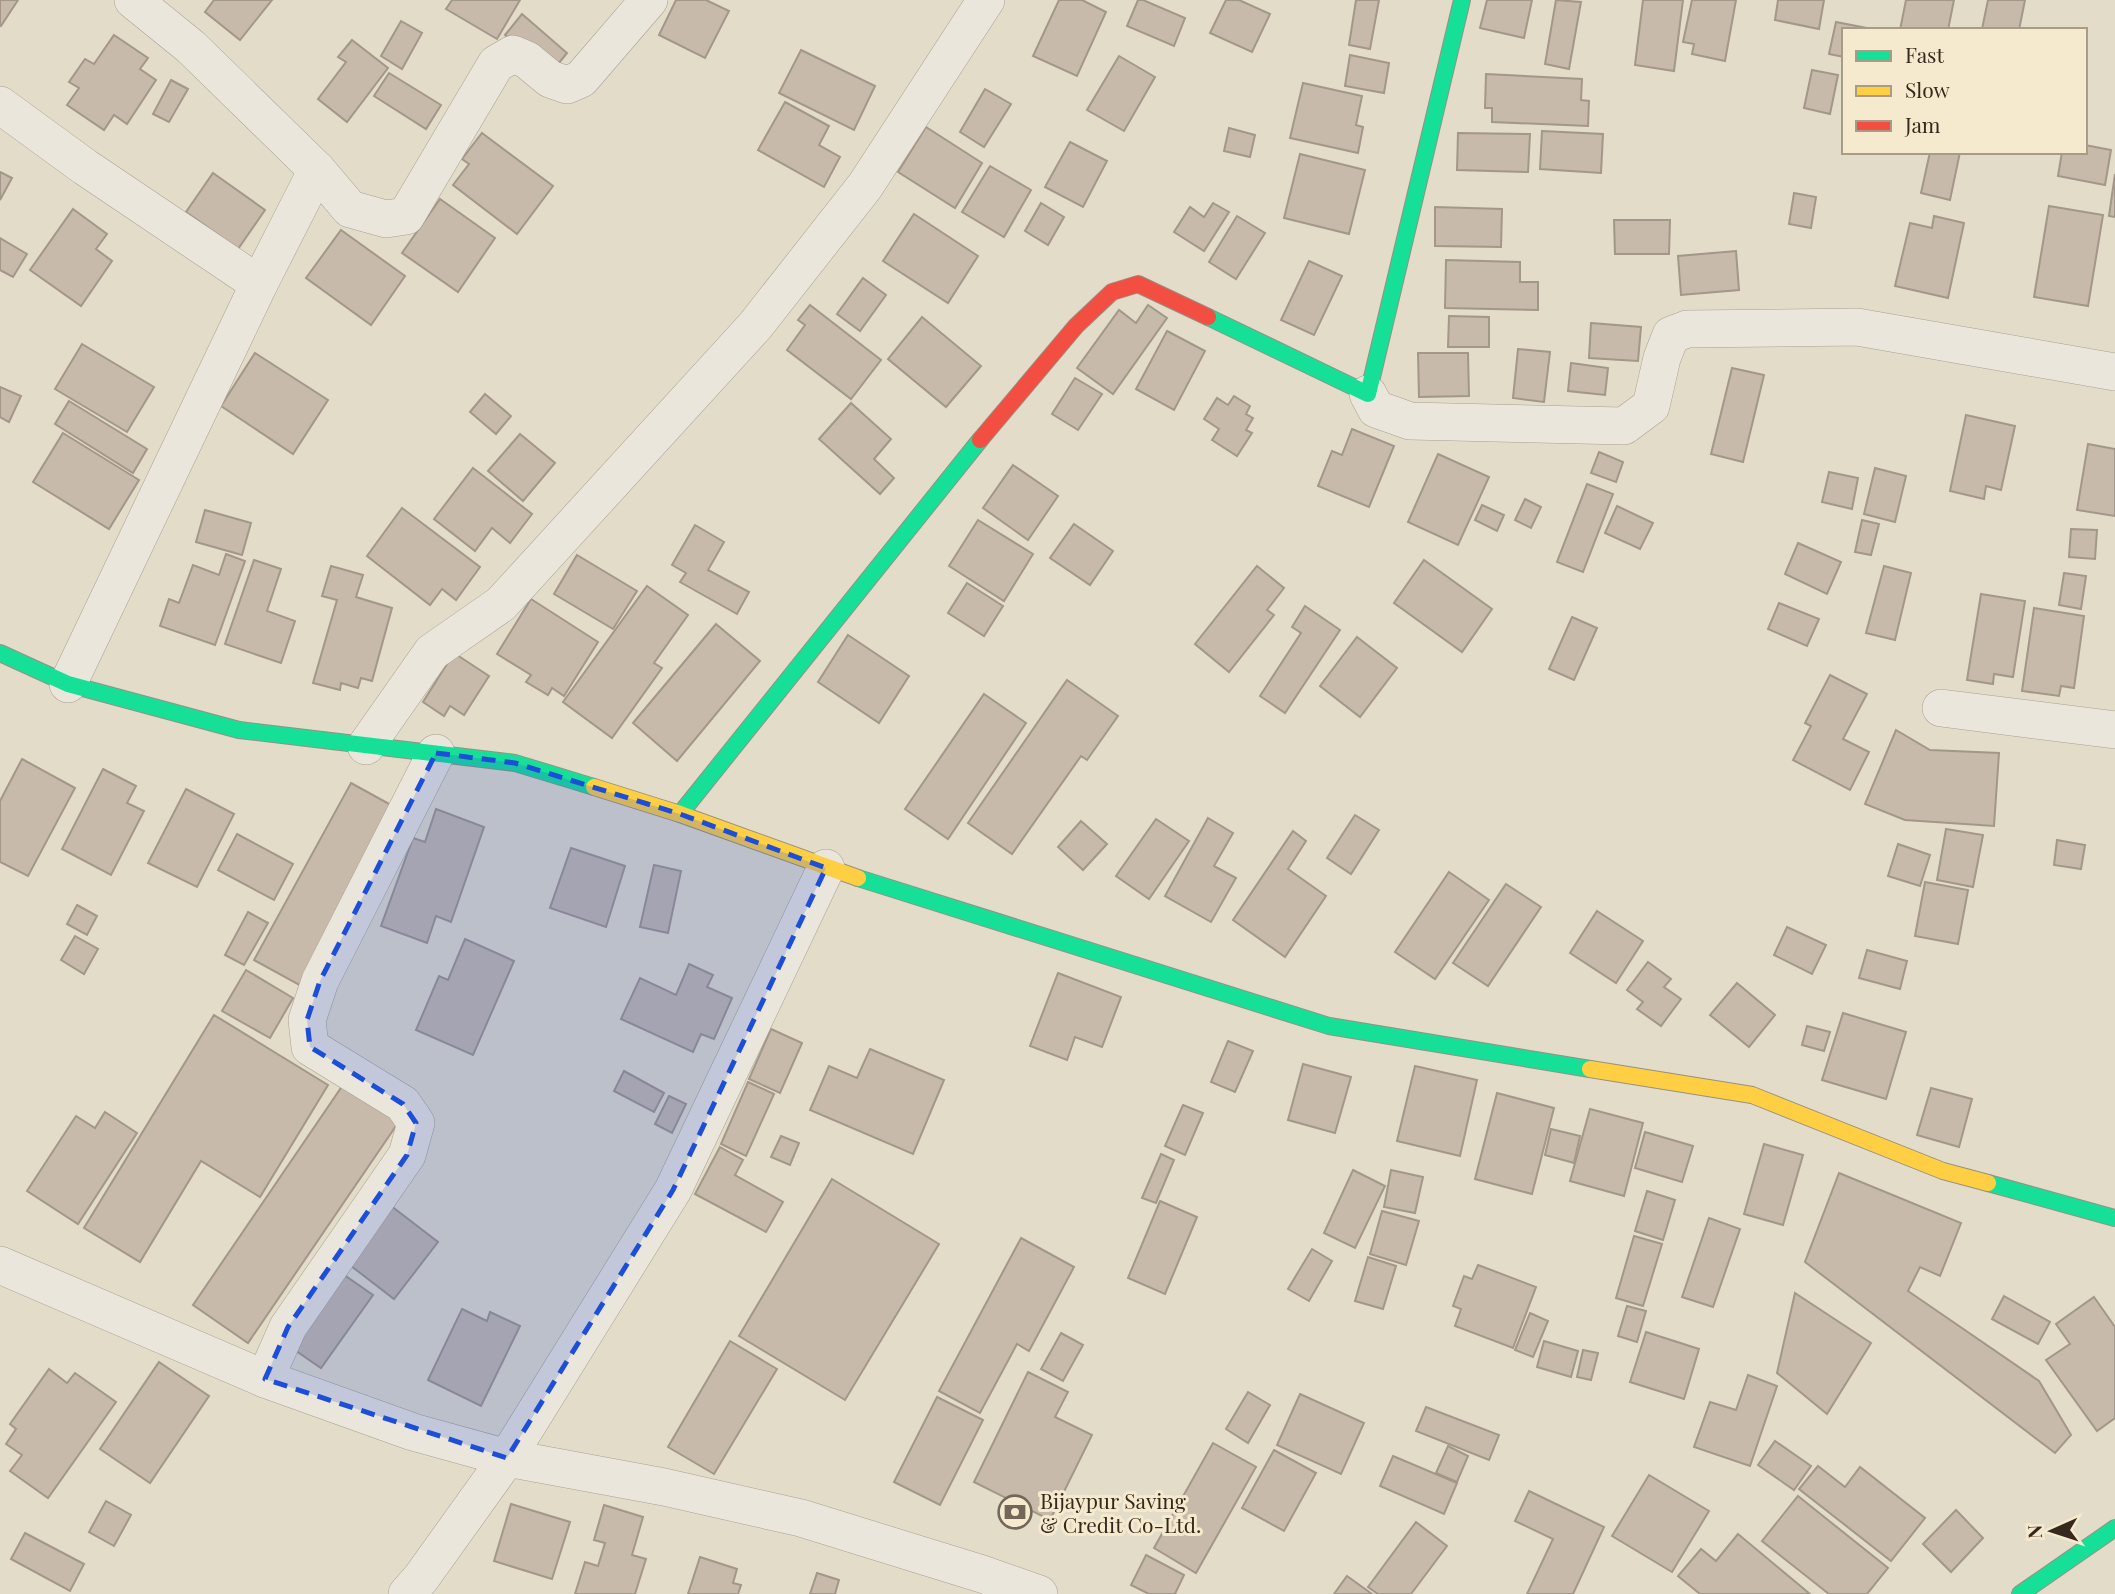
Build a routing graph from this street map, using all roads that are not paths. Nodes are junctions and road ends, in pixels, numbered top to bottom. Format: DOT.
graph roads {
  1 [pos="133,0"];
  2 [pos="649,0"];
  3 [pos="986,0"];
  4 [pos="1462,0"];
  5 [pos="0,105"];
  6 [pos="317,170"];
  7 [pos="259,285"];
  8 [pos="2115,372"];
  9 [pos="1368,394"];
  10 [pos="0,653"];
  11 [pos="68,684"];
  12 [pos="1941,708"];
  13 [pos="2115,730"];
  14 [pos="366,747"];
  15 [pos="436,753"];
  16 [pos="680,814"];
  17 [pos="825,868"];
  18 [pos="2115,1218"];
  19 [pos="2,1269"];
  20 [pos="265,1379"];
  21 [pos="507,1458"];
  22 [pos="2115,1528"];
  23 [pos="407,1594"];
  24 [pos="1039,1594"];
  25 [pos="2020,1594"];
  1 -- 6 [label="street"];
  2 -- 6 [label="street"];
  3 -- 14 [label="street"];
  4 -- 9 [label="street"];
  5 -- 7 [label="street"];
  6 -- 7 [label="street"];
  7 -- 11 [label="street"];
  8 -- 9 [label="street"];
  9 -- 16 [label="street"];
  10 -- 11 [label="street"];
  11 -- 14 [label="street"];
  12 -- 13 [label="street"];
  14 -- 15 [label="street"];
  15 -- 16 [label="street"];
  15 -- 20 [label="street"];
  16 -- 17 [label="street"];
  17 -- 18 [label="street"];
  17 -- 21 [label="street"];
  19 -- 20 [label="street"];
  20 -- 21 [label="street"];
  21 -- 23 [label="street"];
  21 -- 24 [label="street"];
  22 -- 25 [label="street"];
}
